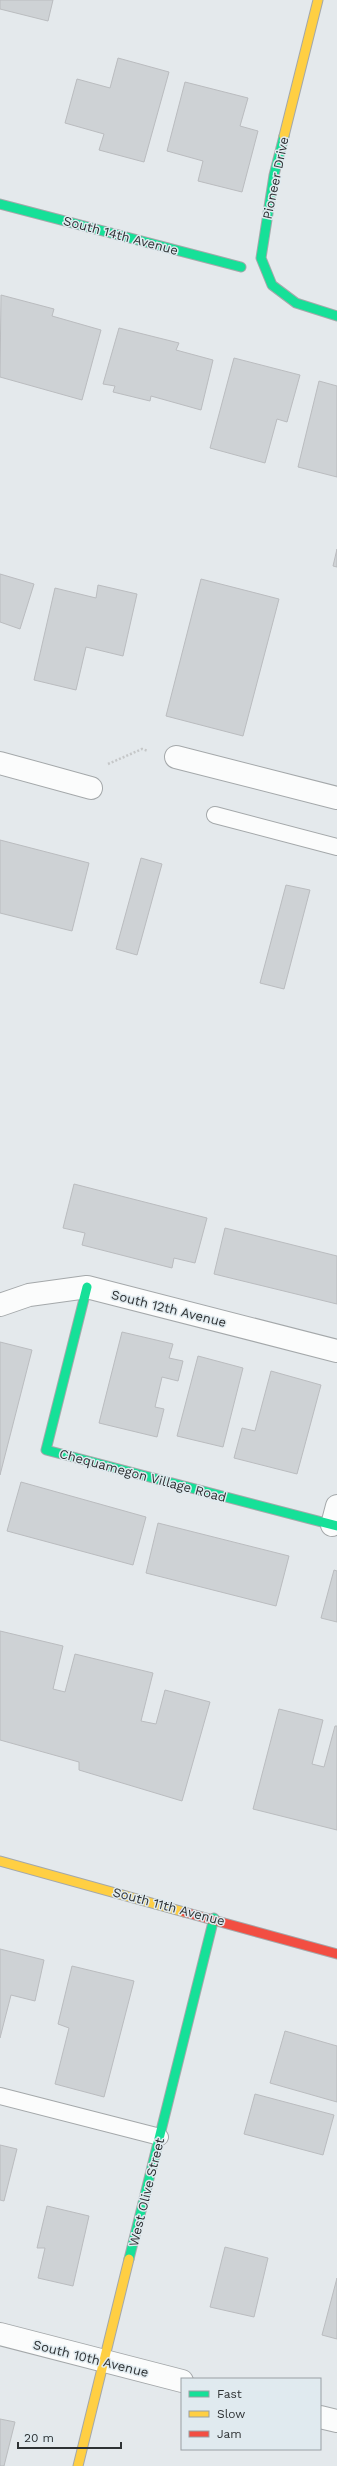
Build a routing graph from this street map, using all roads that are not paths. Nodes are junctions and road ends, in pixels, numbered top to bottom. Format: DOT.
graph roads {
  1 [pos="318,0"];
  2 [pos="0,204"];
  3 [pos="242,267"];
  4 [pos="337,316"];
  5 [pos="176,756"];
  6 [pos="0,763"];
  7 [pos="91,788"];
  8 [pos="337,798"];
  9 [pos="215,815"];
  10 [pos="337,847"];
  11 [pos="87,1287"];
  12 [pos="0,1305"];
  13 [pos="337,1351"];
  14 [pos="335,1519"];
  15 [pos="0,1861"];
  16 [pos="214,1918"];
  17 [pos="337,1954"];
  18 [pos="0,2096"];
  19 [pos="160,2137"];
  20 [pos="0,2334"];
  21 [pos="105,2361"];
  22 [pos="181,2381"];
  23 [pos="321,2417"];
  24 [pos="337,2421"];
  25 [pos="78,2466"];
  1 -- 4 [label="street, Pioneer Drive"];
  2 -- 3 [label="street, South 14th Avenue"];
  5 -- 8 [label="street"];
  6 -- 7 [label="street"];
  9 -- 10 [label="lane"];
  11 -- 12 [label="street, South 12th Avenue"];
  11 -- 13 [label="street, South 12th Avenue"];
  11 -- 14 [label="street, Chequamegon Village Road"];
  15 -- 16 [label="street, South 11th Avenue"];
  16 -- 17 [label="street, South 11th Avenue"];
  16 -- 19 [label="street, West Olive Street"];
  18 -- 19 [label="lane"];
  19 -- 21 [label="street, West Olive Street"];
  20 -- 21 [label="street, South 10th Avenue"];
  21 -- 22 [label="street, South 10th Avenue"];
  21 -- 25 [label="street, West Olive Street"];
  23 -- 24 [label="street"];
}
